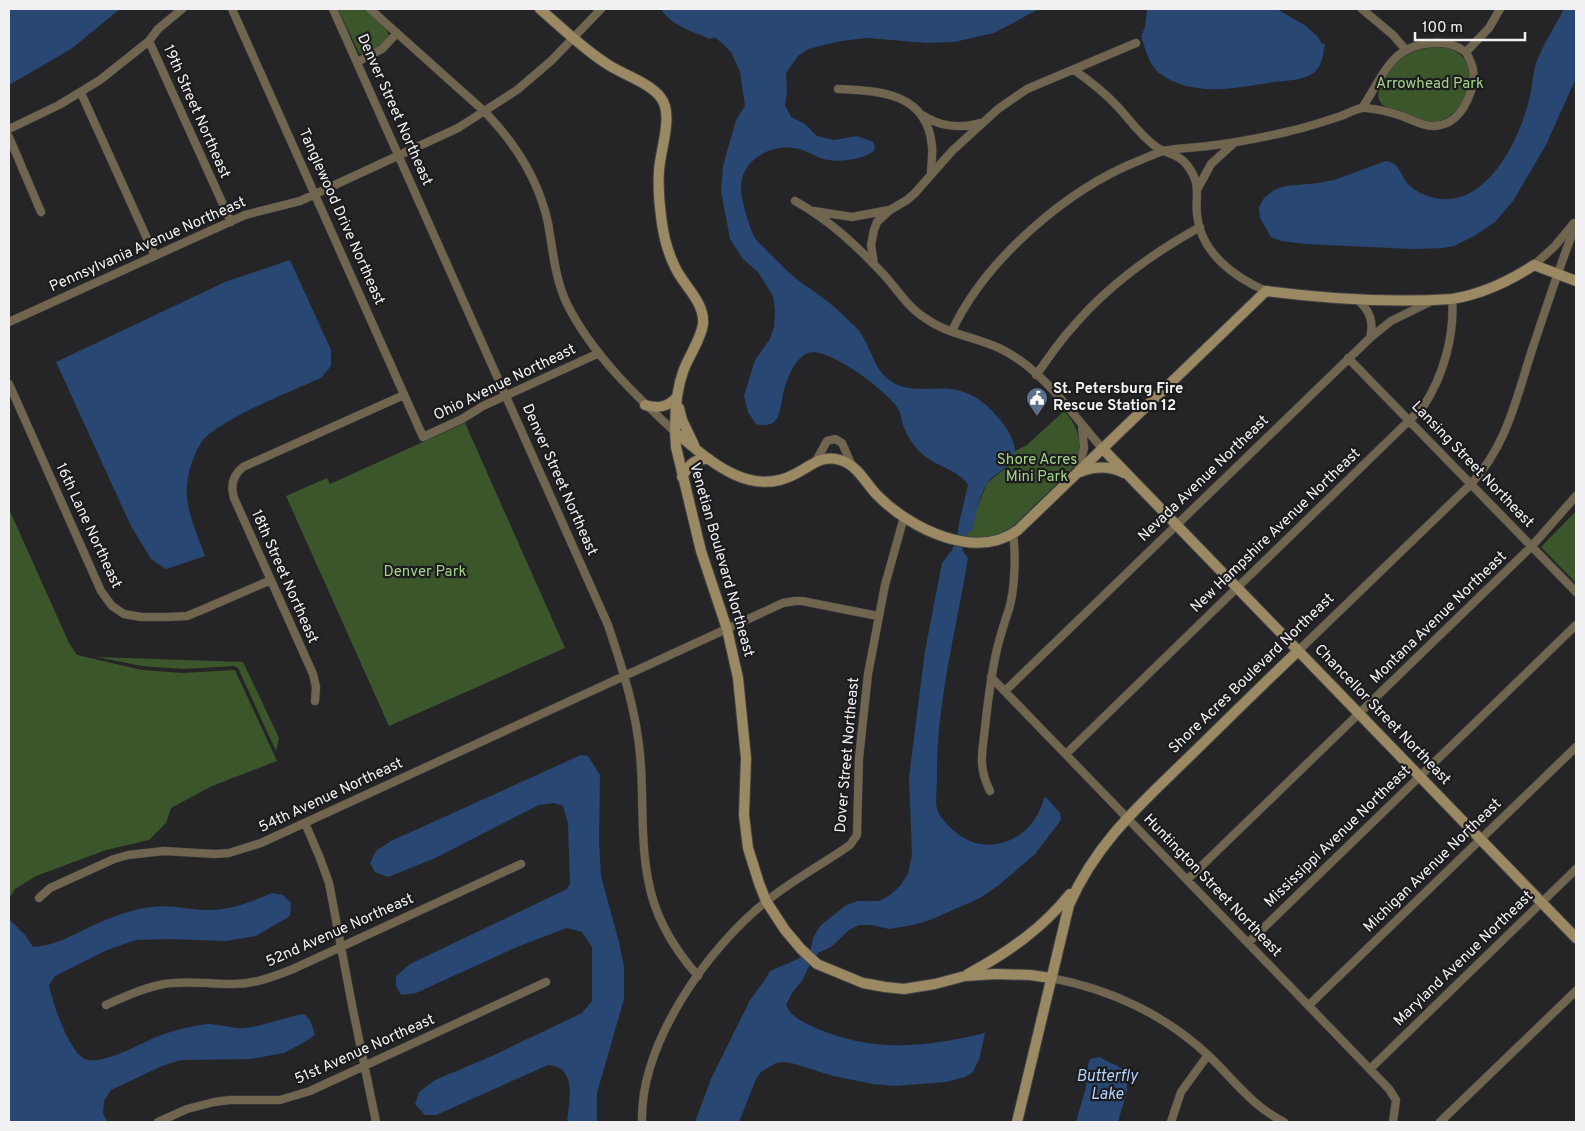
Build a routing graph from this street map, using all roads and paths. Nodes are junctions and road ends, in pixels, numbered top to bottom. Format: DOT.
graph roads {
  1 [pos="182,9"];
  2 [pos="232,9"];
  3 [pos="333,9"];
  4 [pos="370,9"];
  5 [pos="540,9"];
  6 [pos="601,9"];
  7 [pos="1362,9"];
  8 [pos="1500,9"];
  9 [pos="397,33"];
  10 [pos="574,39"];
  11 [pos="149,41"];
  12 [pos="1136,43"];
  13 [pos="1405,49"];
  14 [pos="1466,52"];
  15 [pos="357,62"];
  16 [pos="1074,70"];
  17 [pos="838,89"];
  18 [pos="80,93"];
  19 [pos="1362,108"];
  20 [pos="485,112"];
  21 [pos="921,114"];
  22 [pos="983,122"];
  23 [pos="9,128"];
  24 [pos="9,137"];
  25 [pos="1234,143"];
  26 [pos="1163,151"];
  27 [pos="399,155"];
  28 [pos="931,174"];
  29 [pos="1198,188"];
  30 [pos="315,193"];
  31 [pos="796,201"];
  32 [pos="812,210"];
  33 [pos="890,210"];
  34 [pos="41,212"];
  35 [pos="1576,219"];
  36 [pos="231,222"];
  37 [pos="1576,224"];
  38 [pos="1200,227"];
  39 [pos="155,256"];
  40 [pos="874,264"];
  41 [pos="1534,265"];
  42 [pos="1558,274"];
  43 [pos="1576,281"];
  44 [pos="1266,292"];
  45 [pos="1452,299"];
  46 [pos="1358,300"];
  47 [pos="1433,300"];
  48 [pos="9,322"];
  49 [pos="952,331"];
  50 [pos="1370,338"];
  51 [pos="599,353"];
  52 [pos="1348,358"];
  53 [pos="1036,375"];
  54 [pos="9,384"];
  55 [pos="404,395"];
  56 [pos="506,395"];
  57 [pos="677,397"];
  58 [pos="645,405"];
  59 [pos="1410,421"];
  60 [pos="1081,424"];
  61 [pos="674,432"];
  62 [pos="423,437"];
  63 [pos="1102,448"];
  64 [pos="697,450"];
  65 [pos="709,460"];
  66 [pos="816,461"];
  67 [pos="852,466"];
  68 [pos="1077,473"];
  69 [pos="1128,475"];
  70 [pos="682,477"];
  71 [pos="1471,484"];
  72 [pos="1576,496"];
  73 [pos="904,517"];
  74 [pos="1176,524"];
  75 [pos="1013,534"];
  76 [pos="1532,546"];
  77 [pos="270,580"];
  78 [pos="1237,587"];
  79 [pos="1576,592"];
  80 [pos="878,616"];
  81 [pos="1576,625"];
  82 [pos="727,628"];
  83 [pos="1298,651"];
  84 [pos="625,674"];
  85 [pos="992,677"];
  86 [pos="1005,691"];
  87 [pos="315,701"];
  88 [pos="1360,714"];
  89 [pos="1576,747"];
  90 [pos="1066,754"];
  91 [pos="1420,776"];
  92 [pos="990,791"];
  93 [pos="1126,817"];
  94 [pos="305,823"];
  95 [pos="1481,839"];
  96 [pos="521,864"];
  97 [pos="1576,869"];
  98 [pos="1187,880"];
  99 [pos="1078,885"];
  100 [pos="39,898"];
  101 [pos="766,901"];
  102 [pos="1542,902"];
  103 [pos="1576,938"];
  104 [pos="1248,943"];
  105 [pos="341,947"];
  106 [pos="698,976"];
  107 [pos="965,976"];
  108 [pos="1051,978"];
  109 [pos="546,982"];
  110 [pos="1576,991"];
  111 [pos="1309,1005"];
  112 [pos="106,1006"];
  113 [pos="1208,1055"];
  114 [pos="364,1066"];
  115 [pos="1370,1068"];
  116 [pos="158,1122"];
  117 [pos="376,1122"];
  118 [pos="642,1122"];
  119 [pos="1017,1122"];
  120 [pos="1171,1122"];
  121 [pos="1284,1122"];
  122 [pos="1393,1122"];
  123 [pos="1440,1122"];
  1 -- 11 [label="street"];
  2 -- 30 [label="street, Tanglewood Drive Northeast"];
  3 -- 15 [label="street, Denver Street Northeast"];
  4 -- 9 [label="street"];
  5 -- 10 [label="street, Venetian Boulevard Northeast"];
  6 -- 10 [label="street, Pennsylvania Avenue Northeast"];
  7 -- 13 [label="street"];
  8 -- 14 [label="street"];
  9 -- 15 [label="street"];
  9 -- 20 [label="street"];
  10 -- 20 [label="street, Pennsylvania Avenue Northeast"];
  10 -- 57 [label="street, Venetian Boulevard Northeast"];
  11 -- 18 [label="street"];
  11 -- 36 [label="street, 19th Street Northeast"];
  12 -- 16 [label="street"];
  13 -- 14 [label="street"];
  13 -- 19 [label="street"];
  14 -- 19 [label="street"];
  15 -- 27 [label="street, Denver Street Northeast"];
  16 -- 22 [label="street"];
  16 -- 26 [label="street"];
  17 -- 21 [label="street"];
  18 -- 23 [label="street"];
  18 -- 39 [label="street"];
  19 -- 25 [label="street"];
  20 -- 27 [label="street, Pennsylvania Avenue Northeast"];
  20 -- 51 [label="street"];
  21 -- 22 [label="street"];
  21 -- 28 [label="street"];
  22 -- 28 [label="street"];
  24 -- 34 [label="street"];
  25 -- 26 [label="street"];
  25 -- 29 [label="street"];
  26 -- 29 [label="street"];
  26 -- 49 [label="street"];
  27 -- 30 [label="street, Pennsylvania Avenue Northeast"];
  27 -- 56 [label="street, Denver Street Northeast"];
  28 -- 33 [label="street"];
  29 -- 38 [label="street"];
  30 -- 36 [label="street, Pennsylvania Avenue Northeast"];
  30 -- 55 [label="street, Tanglewood Drive Northeast"];
  31 -- 32 [label="street"];
  32 -- 33 [label="street"];
  32 -- 40 [label="street"];
  33 -- 40 [label="street"];
  35 -- 41 [label="street"];
  36 -- 39 [label="street, Pennsylvania Avenue Northeast"];
  37 -- 42 [label="street, Shore Acres Boulevard Northeast"];
  38 -- 44 [label="street"];
  38 -- 53 [label="street"];
  39 -- 48 [label="street, Pennsylvania Avenue Northeast"];
  40 -- 49 [label="street"];
  41 -- 42 [label="street"];
  41 -- 45 [label="street"];
  42 -- 43 [label="street"];
  42 -- 71 [label="street, Shore Acres Boulevard Northeast"];
  44 -- 46 [label="street"];
  44 -- 63 [label="street"];
  45 -- 47 [label="street"];
  45 -- 59 [label="street, New Hampshire Avenue Northeast"];
  46 -- 47 [label="street"];
  46 -- 50 [label="street"];
  47 -- 50 [label="street, Nevada Avenue Northeast"];
  49 -- 53 [label="street"];
  50 -- 52 [label="street, Nevada Avenue Northeast"];
  51 -- 56 [label="street, Ohio Avenue Northeast"];
  51 -- 58 [label="street"];
  52 -- 59 [label="street, Lansing Street Northeast"];
  52 -- 74 [label="street, Nevada Avenue Northeast"];
  53 -- 60 [label="street"];
  54 -- 77 [label="street, 16th Lane Northeast"];
  55 -- 62 [label="street, Tanglewood Drive Northeast"];
  55 -- 77 [label="street, 18th Street Northeast"];
  56 -- 62 [label="street, Ohio Avenue Northeast"];
  56 -- 84 [label="street, Denver Street Northeast"];
  57 -- 58 [label="street"];
  57 -- 61 [label="street, Venetian Boulevard Northeast"];
  57 -- 64 [label="street"];
  58 -- 61 [label="street"];
  59 -- 71 [label="street, Lansing Street Northeast"];
  59 -- 78 [label="street, New Hampshire Avenue Northeast"];
  60 -- 63 [label="street"];
  60 -- 68 [label="street"];
  61 -- 64 [label="street"];
  61 -- 70 [label="street, Venetian Boulevard Northeast"];
  63 -- 68 [label="street"];
  63 -- 69 [label="street, Chancellor Street Northeast"];
  64 -- 65 [label="street"];
  65 -- 66 [label="street"];
  65 -- 70 [label="street"];
  66 -- 67 [label="street"];
  66 -- 67 [label="street"];
  67 -- 73 [label="street"];
  68 -- 69 [label="street"];
  68 -- 75 [label="street"];
  69 -- 74 [label="street, Chancellor Street Northeast"];
  70 -- 82 [label="street, Venetian Boulevard Northeast"];
  71 -- 76 [label="street, Lansing Street Northeast"];
  71 -- 83 [label="street, Shore Acres Boulevard Northeast"];
  72 -- 76 [label="street, Montana Avenue Northeast"];
  73 -- 75 [label="street"];
  73 -- 80 [label="street, Dover Street Northeast"];
  74 -- 78 [label="street, Chancellor Street Northeast"];
  74 -- 86 [label="street, Nevada Avenue Northeast"];
  75 -- 85 [label="street"];
  76 -- 79 [label="street, Lansing Street Northeast"];
  76 -- 88 [label="street, Montana Avenue Northeast"];
  77 -- 87 [label="street, 18th Street Northeast"];
  78 -- 83 [label="street, Chancellor Street Northeast"];
  78 -- 90 [label="street, New Hampshire Avenue Northeast"];
  80 -- 82 [label="street, 54th Avenue Northeast"];
  80 -- 101 [label="street, Dover Street Northeast"];
  81 -- 91 [label="street, Mississippi Avenue Northeast"];
  82 -- 84 [label="street, 54th Avenue Northeast"];
  82 -- 101 [label="street, Venetian Boulevard Northeast"];
  83 -- 88 [label="street, Chancellor Street Northeast"];
  83 -- 93 [label="street, Shore Acres Boulevard Northeast"];
  84 -- 94 [label="street, 54th Avenue Northeast"];
  84 -- 106 [label="street, Denver Street Northeast"];
  85 -- 86 [label="street, Huntington Street Northeast"];
  85 -- 92 [label="street"];
  86 -- 90 [label="street, Huntington Street Northeast"];
  88 -- 91 [label="street, Chancellor Street Northeast"];
  88 -- 98 [label="street, Montana Avenue Northeast"];
  89 -- 95 [label="street, Michigan Avenue Northeast"];
  90 -- 93 [label="street, Huntington Street Northeast"];
  91 -- 95 [label="street, Chancellor Street Northeast"];
  91 -- 104 [label="street, Mississippi Avenue Northeast"];
  93 -- 98 [label="street, Huntington Street Northeast"];
  93 -- 99 [label="street, Shore Acres Boulevard Northeast"];
  94 -- 100 [label="street, 54th Avenue Northeast"];
  94 -- 105 [label="street"];
  95 -- 102 [label="street, Chancellor Street Northeast"];
  95 -- 111 [label="street, Michigan Avenue Northeast"];
  96 -- 105 [label="street, 52nd Avenue Northeast"];
  97 -- 102 [label="street, Maryland Avenue Northeast"];
  98 -- 104 [label="street, Huntington Street Northeast"];
  99 -- 107 [label="street, Venetian Boulevard Northeast"];
  99 -- 108 [label="street, Shore Acres Boulevard Northeast"];
  101 -- 106 [label="street, Dover Street Northeast"];
  101 -- 107 [label="street, Venetian Boulevard Northeast"];
  102 -- 103 [label="street, Chancellor Street Northeast"];
  102 -- 115 [label="street, Maryland Avenue Northeast"];
  104 -- 111 [label="street, Huntington Street Northeast"];
  105 -- 112 [label="street, 52nd Avenue Northeast"];
  105 -- 114 [label="street"];
  106 -- 118 [label="street, Dover Street Northeast"];
  107 -- 108 [label="street, Venetian Boulevard Northeast"];
  108 -- 113 [label="street, Venetian Boulevard Northeast"];
  108 -- 119 [label="street, Shore Acres Boulevard Northeast"];
  109 -- 114 [label="street, 51st Avenue Northeast"];
  110 -- 123 [label="street"];
  111 -- 115 [label="street, Huntington Street Northeast"];
  113 -- 120 [label="street"];
  113 -- 121 [label="street, Venetian Boulevard Northeast"];
  114 -- 116 [label="street, 51st Avenue Northeast"];
  114 -- 117 [label="street"];
  115 -- 122 [label="street, Huntington Street Northeast"];
}
